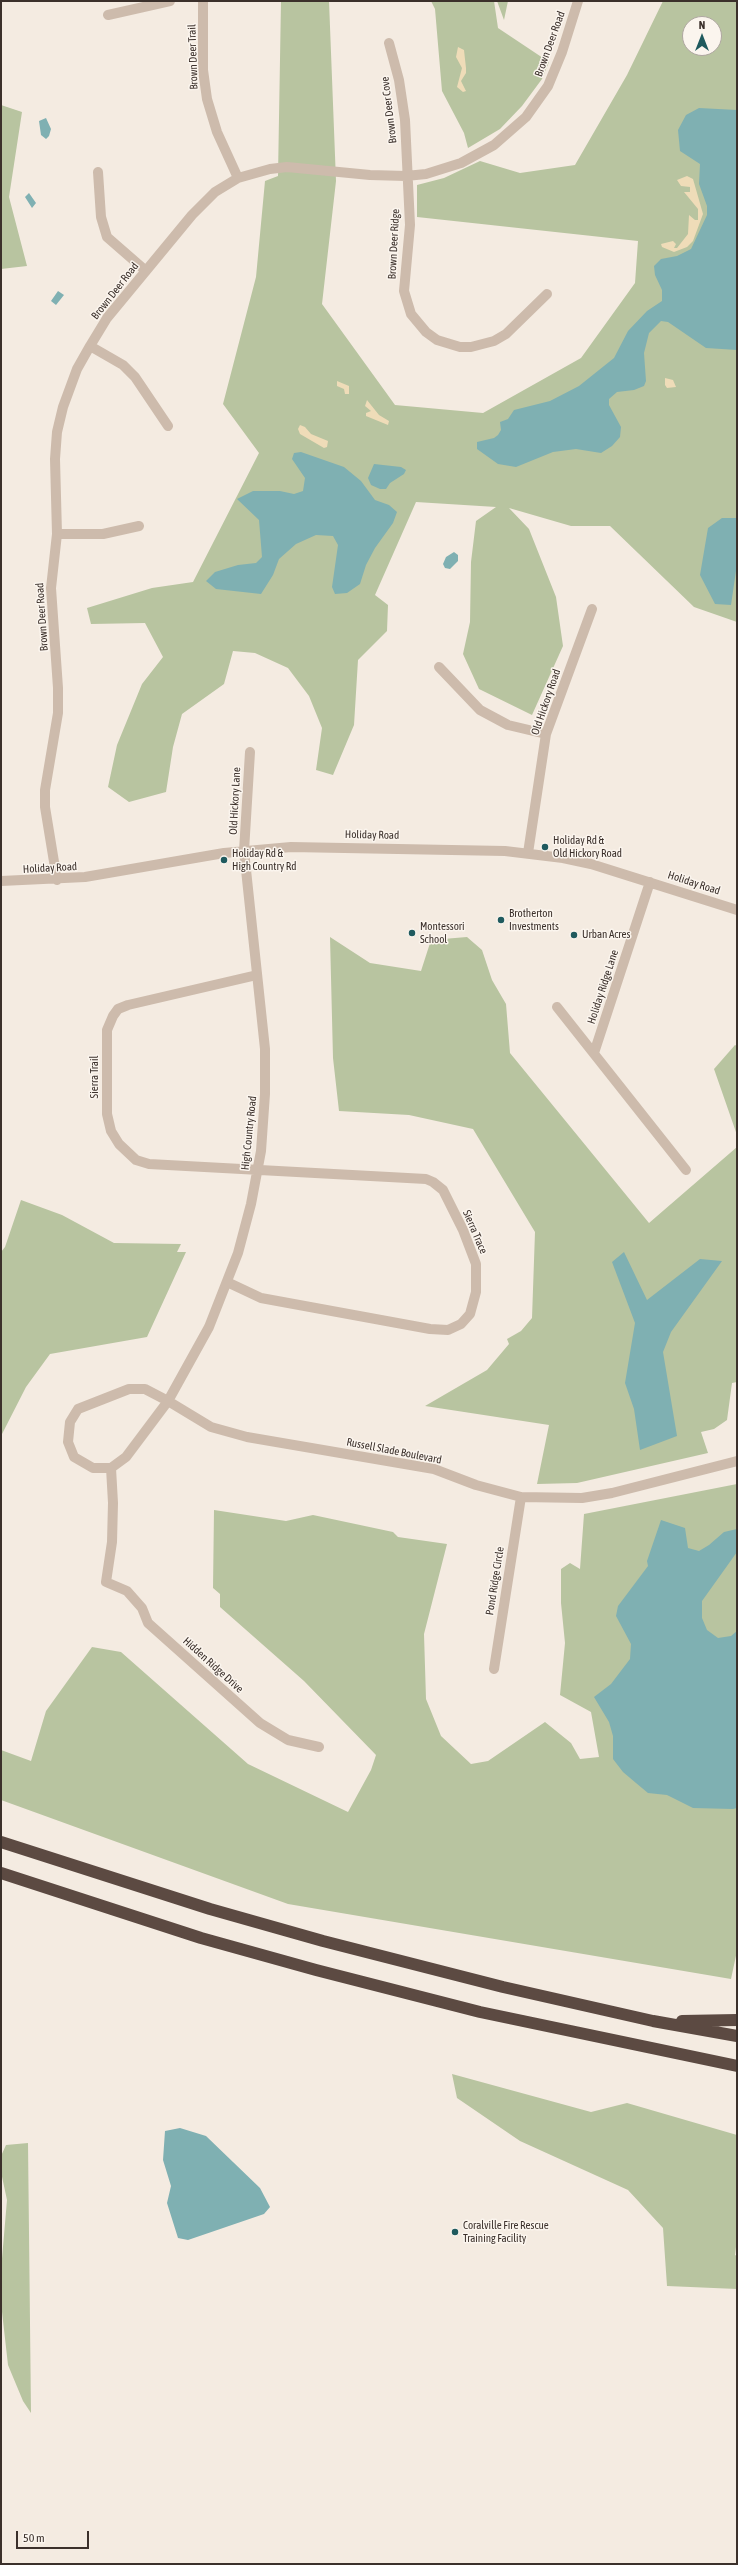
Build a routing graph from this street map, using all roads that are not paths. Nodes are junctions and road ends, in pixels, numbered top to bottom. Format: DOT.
graph roads {
  1 [pos="170,1"];
  2 [pos="203,1"];
  3 [pos="578,1"];
  4 [pos="108,15"];
  5 [pos="389,43"];
  6 [pos="98,172"];
  7 [pos="406,176"];
  8 [pos="238,178"];
  9 [pos="146,271"];
  10 [pos="547,294"];
  11 [pos="90,346"];
  12 [pos="168,426"];
  13 [pos="139,526"];
  14 [pos="57,534"];
  15 [pos="592,608"];
  16 [pos="439,667"];
  17 [pos="546,734"];
  18 [pos="250,752"];
  19 [pos="244,850"];
  20 [pos="528,853"];
  21 [pos="56,880"];
  22 [pos="1,882"];
  23 [pos="650,882"];
  24 [pos="737,910"];
  25 [pos="257,975"];
  26 [pos="557,1007"];
  27 [pos="594,1053"];
  28 [pos="686,1170"];
  29 [pos="257,1171"];
  30 [pos="227,1282"];
  31 [pos="168,1401"];
  32 [pos="737,1461"];
  33 [pos="111,1468"];
  34 [pos="521,1497"];
  35 [pos="494,1669"];
  36 [pos="318,1747"];
  37 [pos="1,1842"];
  38 [pos="1,1873"];
  39 [pos="737,2020"];
  40 [pos="653,2021"];
  41 [pos="737,2036"];
  42 [pos="737,2066"];
  1 -- 4 [label="street"];
  2 -- 8 [label="street, Brown Deer Trail"];
  3 -- 7 [label="street, Brown Deer Road"];
  5 -- 7 [label="street, Brown Deer Cove"];
  6 -- 9 [label="street"];
  7 -- 8 [label="street, Brown Deer Road"];
  7 -- 10 [label="street, Brown Deer Ridge"];
  8 -- 9 [label="street, Brown Deer Road"];
  9 -- 11 [label="street, Brown Deer Road"];
  11 -- 12 [label="street"];
  11 -- 14 [label="street, Brown Deer Road"];
  13 -- 14 [label="street"];
  14 -- 21 [label="street, Brown Deer Road"];
  15 -- 17 [label="street, Old Hickory Road"];
  16 -- 17 [label="street"];
  17 -- 20 [label="street, Old Hickory Road"];
  18 -- 19 [label="street, Old Hickory Lane"];
  19 -- 20 [label="street, Holiday Road"];
  19 -- 21 [label="street, Holiday Road"];
  19 -- 25 [label="street, High Country Road"];
  20 -- 23 [label="street, Holiday Road"];
  21 -- 22 [label="street, Holiday Road"];
  23 -- 24 [label="street, Holiday Road"];
  23 -- 27 [label="street, Holiday Ridge Lane"];
  25 -- 29 [label="street, High Country Road"];
  25 -- 29 [label="street, Sierra Trail"];
  26 -- 27 [label="street, Holiday Ridge Lane"];
  27 -- 28 [label="street, Holiday Ridge Lane"];
  29 -- 30 [label="street, High Country Road"];
  29 -- 30 [label="street, Sierra Trace"];
  30 -- 31 [label="street, High Country Road"];
  31 -- 33 [label="street, High Country Road"];
  31 -- 33 [label="street, Russell Slade Boulevard"];
  31 -- 34 [label="street, Russell Slade Boulevard"];
  32 -- 34 [label="street, Russell Slade Boulevard"];
  33 -- 36 [label="street, Hidden Ridge Drive"];
  34 -- 35 [label="street, Pond Ridge Circle"];
  37 -- 40 [label="highway"];
  38 -- 42 [label="highway"];
  39 -- 40 [label="highway"];
  40 -- 41 [label="highway"];
}
